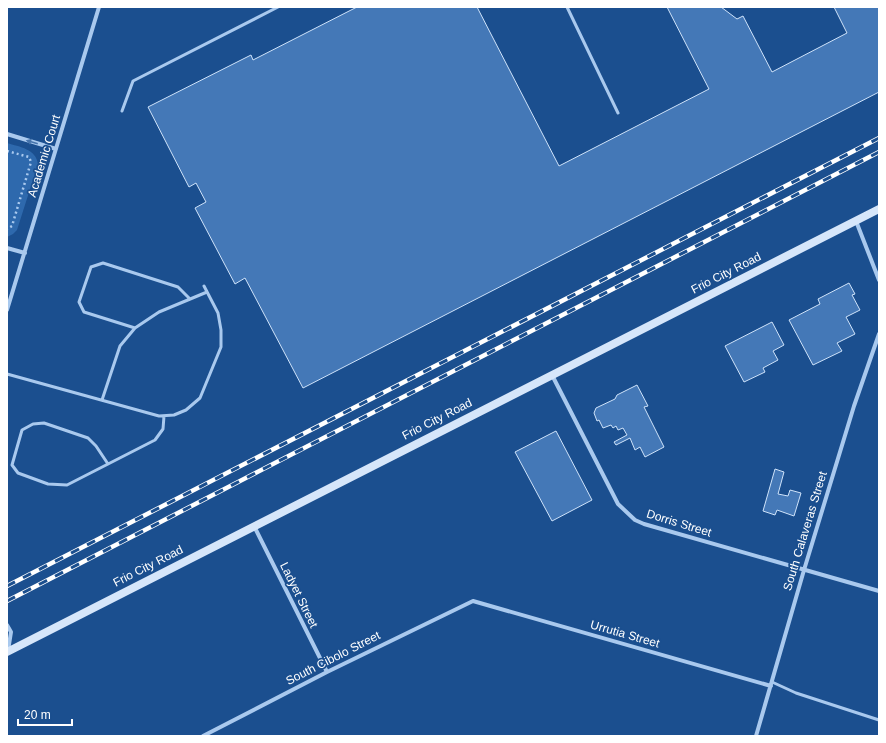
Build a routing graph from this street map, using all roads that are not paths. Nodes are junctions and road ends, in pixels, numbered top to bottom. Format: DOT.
graph roads {
  1 [pos="99,7"];
  2 [pos="277,7"];
  3 [pos="567,7"];
  4 [pos="122,111"];
  5 [pos="618,113"];
  6 [pos="7,134"];
  7 [pos="56,149"];
  8 [pos="879,209"];
  9 [pos="856,220"];
  10 [pos="7,248"];
  11 [pos="25,253"];
  12 [pos="878,272"];
  13 [pos="879,280"];
  14 [pos="204,286"];
  15 [pos="207,292"];
  16 [pos="190,299"];
  17 [pos="7,310"];
  18 [pos="135,328"];
  19 [pos="879,334"];
  20 [pos="7,374"];
  21 [pos="552,375"];
  22 [pos="102,400"];
  23 [pos="164,416"];
  24 [pos="108,464"];
  25 [pos="254,526"];
  26 [pos="804,570"];
  27 [pos="879,591"];
  28 [pos="473,601"];
  29 [pos="7,625"];
  30 [pos="7,651"];
  31 [pos="327,672"];
  32 [pos="771,684"];
  33 [pos="879,720"];
  34 [pos="203,736"];
  35 [pos="756,736"];
  1 -- 7 [label="street, Academic Court"];
  2 -- 4 [label="lane"];
  3 -- 5 [label="lane"];
  7 -- 6 [label="street, one-way"];
  7 -- 11 [label="street, Academic Court"];
  8 -- 9 [label="street, Frio City Road"];
  9 -- 12 [label="street"];
  9 -- 21 [label="street, Frio City Road"];
  10 -- 11 [label="street"];
  11 -- 17 [label="street, Academic Court"];
  12 -- 13 [label="street"];
  14 -- 15 [label="lane"];
  15 -- 16 [label="lane"];
  15 -- 23 [label="lane"];
  16 -- 18 [label="lane"];
  16 -- 18 [label="lane"];
  18 -- 22 [label="lane"];
  19 -- 26 [label="street, South Calaveras Street"];
  20 -- 22 [label="lane"];
  21 -- 25 [label="street, Frio City Road"];
  21 -- 26 [label="street, Dorris Street"];
  22 -- 23 [label="lane"];
  23 -- 24 [label="lane"];
  24 -- 24 [label="lane"];
  25 -- 30 [label="street, Frio City Road"];
  25 -- 31 [label="street, Ladyet Street"];
  26 -- 27 [label="street, Dorris Street"];
  26 -- 32 [label="street, South Calaveras Street"];
  28 -- 31 [label="street, South Cibolo Street"];
  28 -- 32 [label="street, Urrutia Street"];
  29 -- 30 [label="street"];
  31 -- 34 [label="street, South Cibolo Street"];
  32 -- 33 [label="lane"];
  32 -- 35 [label="street, South Calaveras Street"];
}
